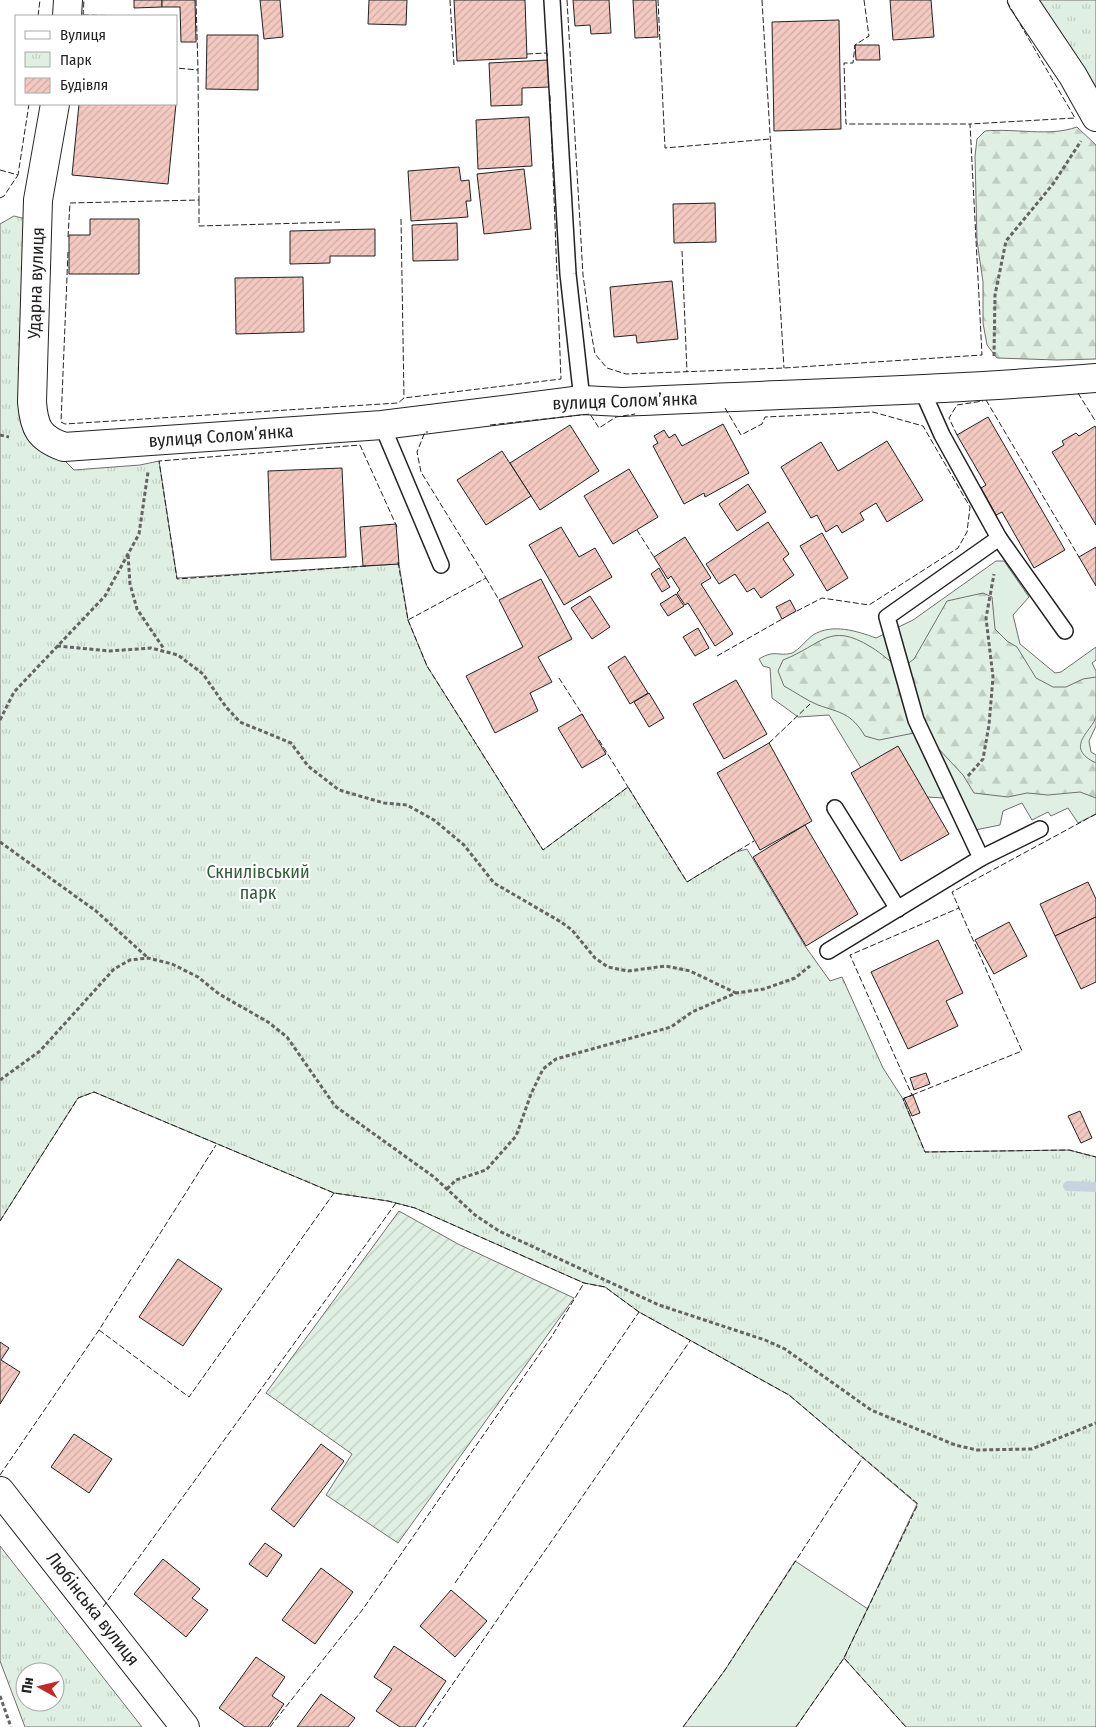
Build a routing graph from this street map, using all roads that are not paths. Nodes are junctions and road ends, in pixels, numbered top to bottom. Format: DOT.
graph roads {
  1 [pos="68,0"];
  2 [pos="552,0"];
  3 [pos="1022,0"];
  4 [pos="67,15"];
  5 [pos="55,105"];
  6 [pos="1091,125"];
  7 [pos="1096,378"];
  8 [pos="922,390"];
  9 [pos="582,400"];
  10 [pos="382,425"];
  11 [pos="64,447"];
  12 [pos="999,538"];
  13 [pos="441,565"];
  14 [pos="1065,631"];
  15 [pos="835,808"];
  16 [pos="1040,829"];
  17 [pos="981,858"];
  18 [pos="898,908"];
  19 [pos="828,952"];
  20 [pos="0,1491"];
  21 [pos="185,1727"];
  1 -- 4 [label="street"];
  2 -- 9 [label="lane"];
  3 -- 6 [label="street"];
  5 -- 11 [label="street, Ударна вулиця"];
  7 -- 8 [label="street, вулиця Соломʼянка"];
  8 -- 9 [label="street, вулиця Соломʼянка"];
  8 -- 12 [label="lane"];
  9 -- 10 [label="street, вулиця Соломʼянка"];
  10 -- 11 [label="street, вулиця Соломʼянка"];
  10 -- 13 [label="lane"];
  12 -- 14 [label="lane"];
  12 -- 17 [label="lane"];
  15 -- 18 [label="lane"];
  16 -- 17 [label="lane"];
  17 -- 18 [label="lane"];
  18 -- 19 [label="lane"];
  20 -- 21 [label="street, Любінська вулиця"];
}
